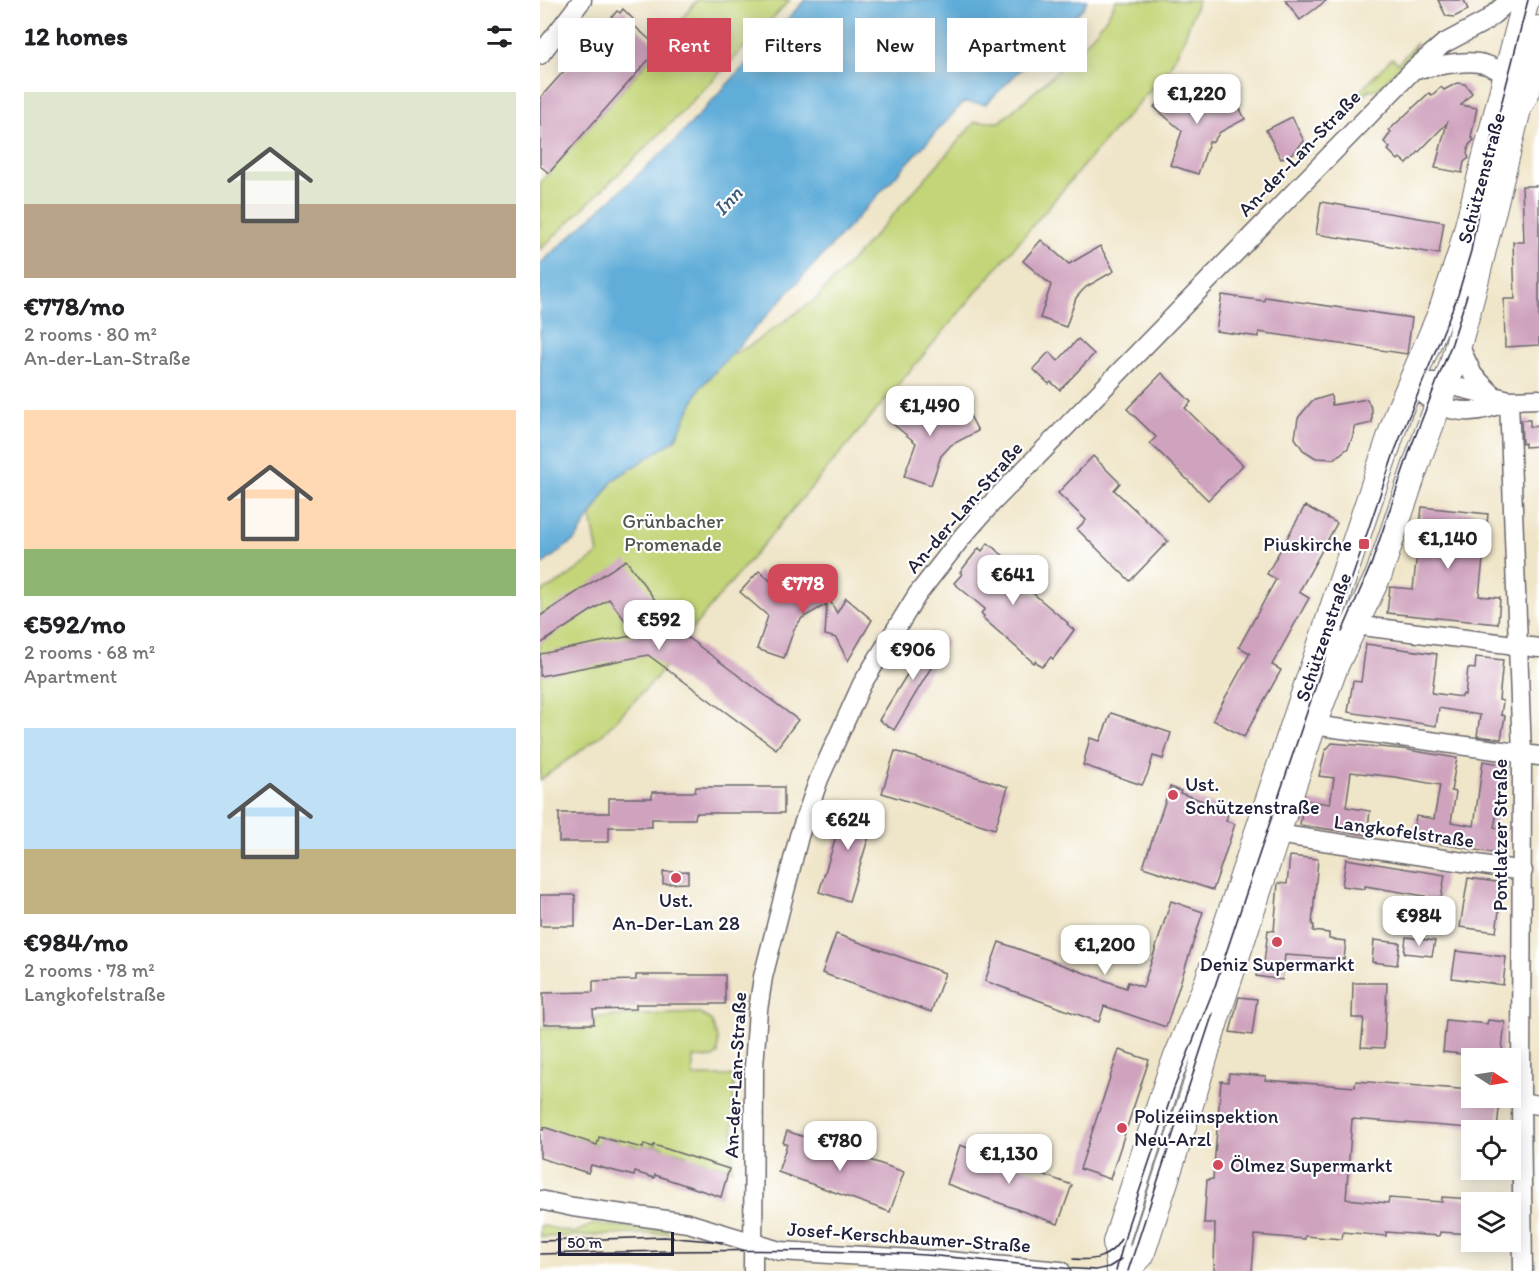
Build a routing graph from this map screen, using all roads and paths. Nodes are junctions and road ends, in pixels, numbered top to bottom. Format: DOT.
graph roads {
  1 [pos="582,0"];
  2 [pos="1510,0"];
  3 [pos="1526,0"];
  4 [pos="1539,29"];
  5 [pos="1443,44"];
  6 [pos="540,55"];
  7 [pos="1468,61"];
  8 [pos="1414,69"];
  9 [pos="1507,77"];
  10 [pos="1518,109"];
  11 [pos="1459,345"];
  12 [pos="1411,383"];
  13 [pos="1442,395"];
  14 [pos="1502,398"];
  15 [pos="1539,399"];
  16 [pos="1354,625"];
  17 [pos="1517,645"];
  18 [pos="1539,648"];
  19 [pos="1313,725"];
  20 [pos="1531,755"];
  21 [pos="1277,834"];
  22 [pos="1523,871"];
  23 [pos="1530,1103"];
  24 [pos="540,1200"];
  25 [pos="753,1244"];
  26 [pos="753,1271"];
  27 [pos="1061,1271"];
  28 [pos="1119,1271"];
  29 [pos="1126,1271"];
  30 [pos="1523,1271"];
  1 -- 6 [label="street"];
  2 -- 5 [label="street, An-der-Lan-Straße"];
  3 -- 9 [label="street, Schützenstraße"];
  4 -- 10 [label="street, Schützenstraße"];
  5 -- 7 [label="street"];
  5 -- 8 [label="street, An-der-Lan-Straße"];
  7 -- 8 [label="street"];
  7 -- 9 [label="street"];
  8 -- 25 [label="street, An-der-Lan-Straße"];
  9 -- 10 [label="street"];
  9 -- 12 [label="street, Schützenstraße"];
  10 -- 11 [label="street, Schützenstraße"];
  11 -- 13 [label="street, Schützenstraße"];
  11 -- 14 [label="street"];
  12 -- 13 [label="street"];
  12 -- 28 [label="street, Schützenstraße"];
  13 -- 14 [label="street"];
  13 -- 16 [label="street, Schützenstraße"];
  14 -- 15 [label="street"];
  14 -- 17 [label="street, Pontlatzer Straße"];
  16 -- 17 [label="street"];
  16 -- 19 [label="street, Schützenstraße"];
  17 -- 18 [label="street"];
  17 -- 20 [label="street, Pontlatzer Straße"];
  19 -- 20 [label="street"];
  19 -- 21 [label="street, Schützenstraße"];
  20 -- 22 [label="street, Pontlatzer Straße"];
  21 -- 22 [label="street, Langkofelstraße"];
  21 -- 29 [label="street, Schützenstraße"];
  22 -- 23 [label="street, Pontlatzer Straße"];
  23 -- 30 [label="street, Pontlatzer Straße"];
  24 -- 25 [label="street, Josef-Kerschbaumer-Straße"];
  25 -- 26 [label="street, An-der-Lan-Straße"];
  25 -- 27 [label="street, Josef-Kerschbaumer-Straße"];
}
